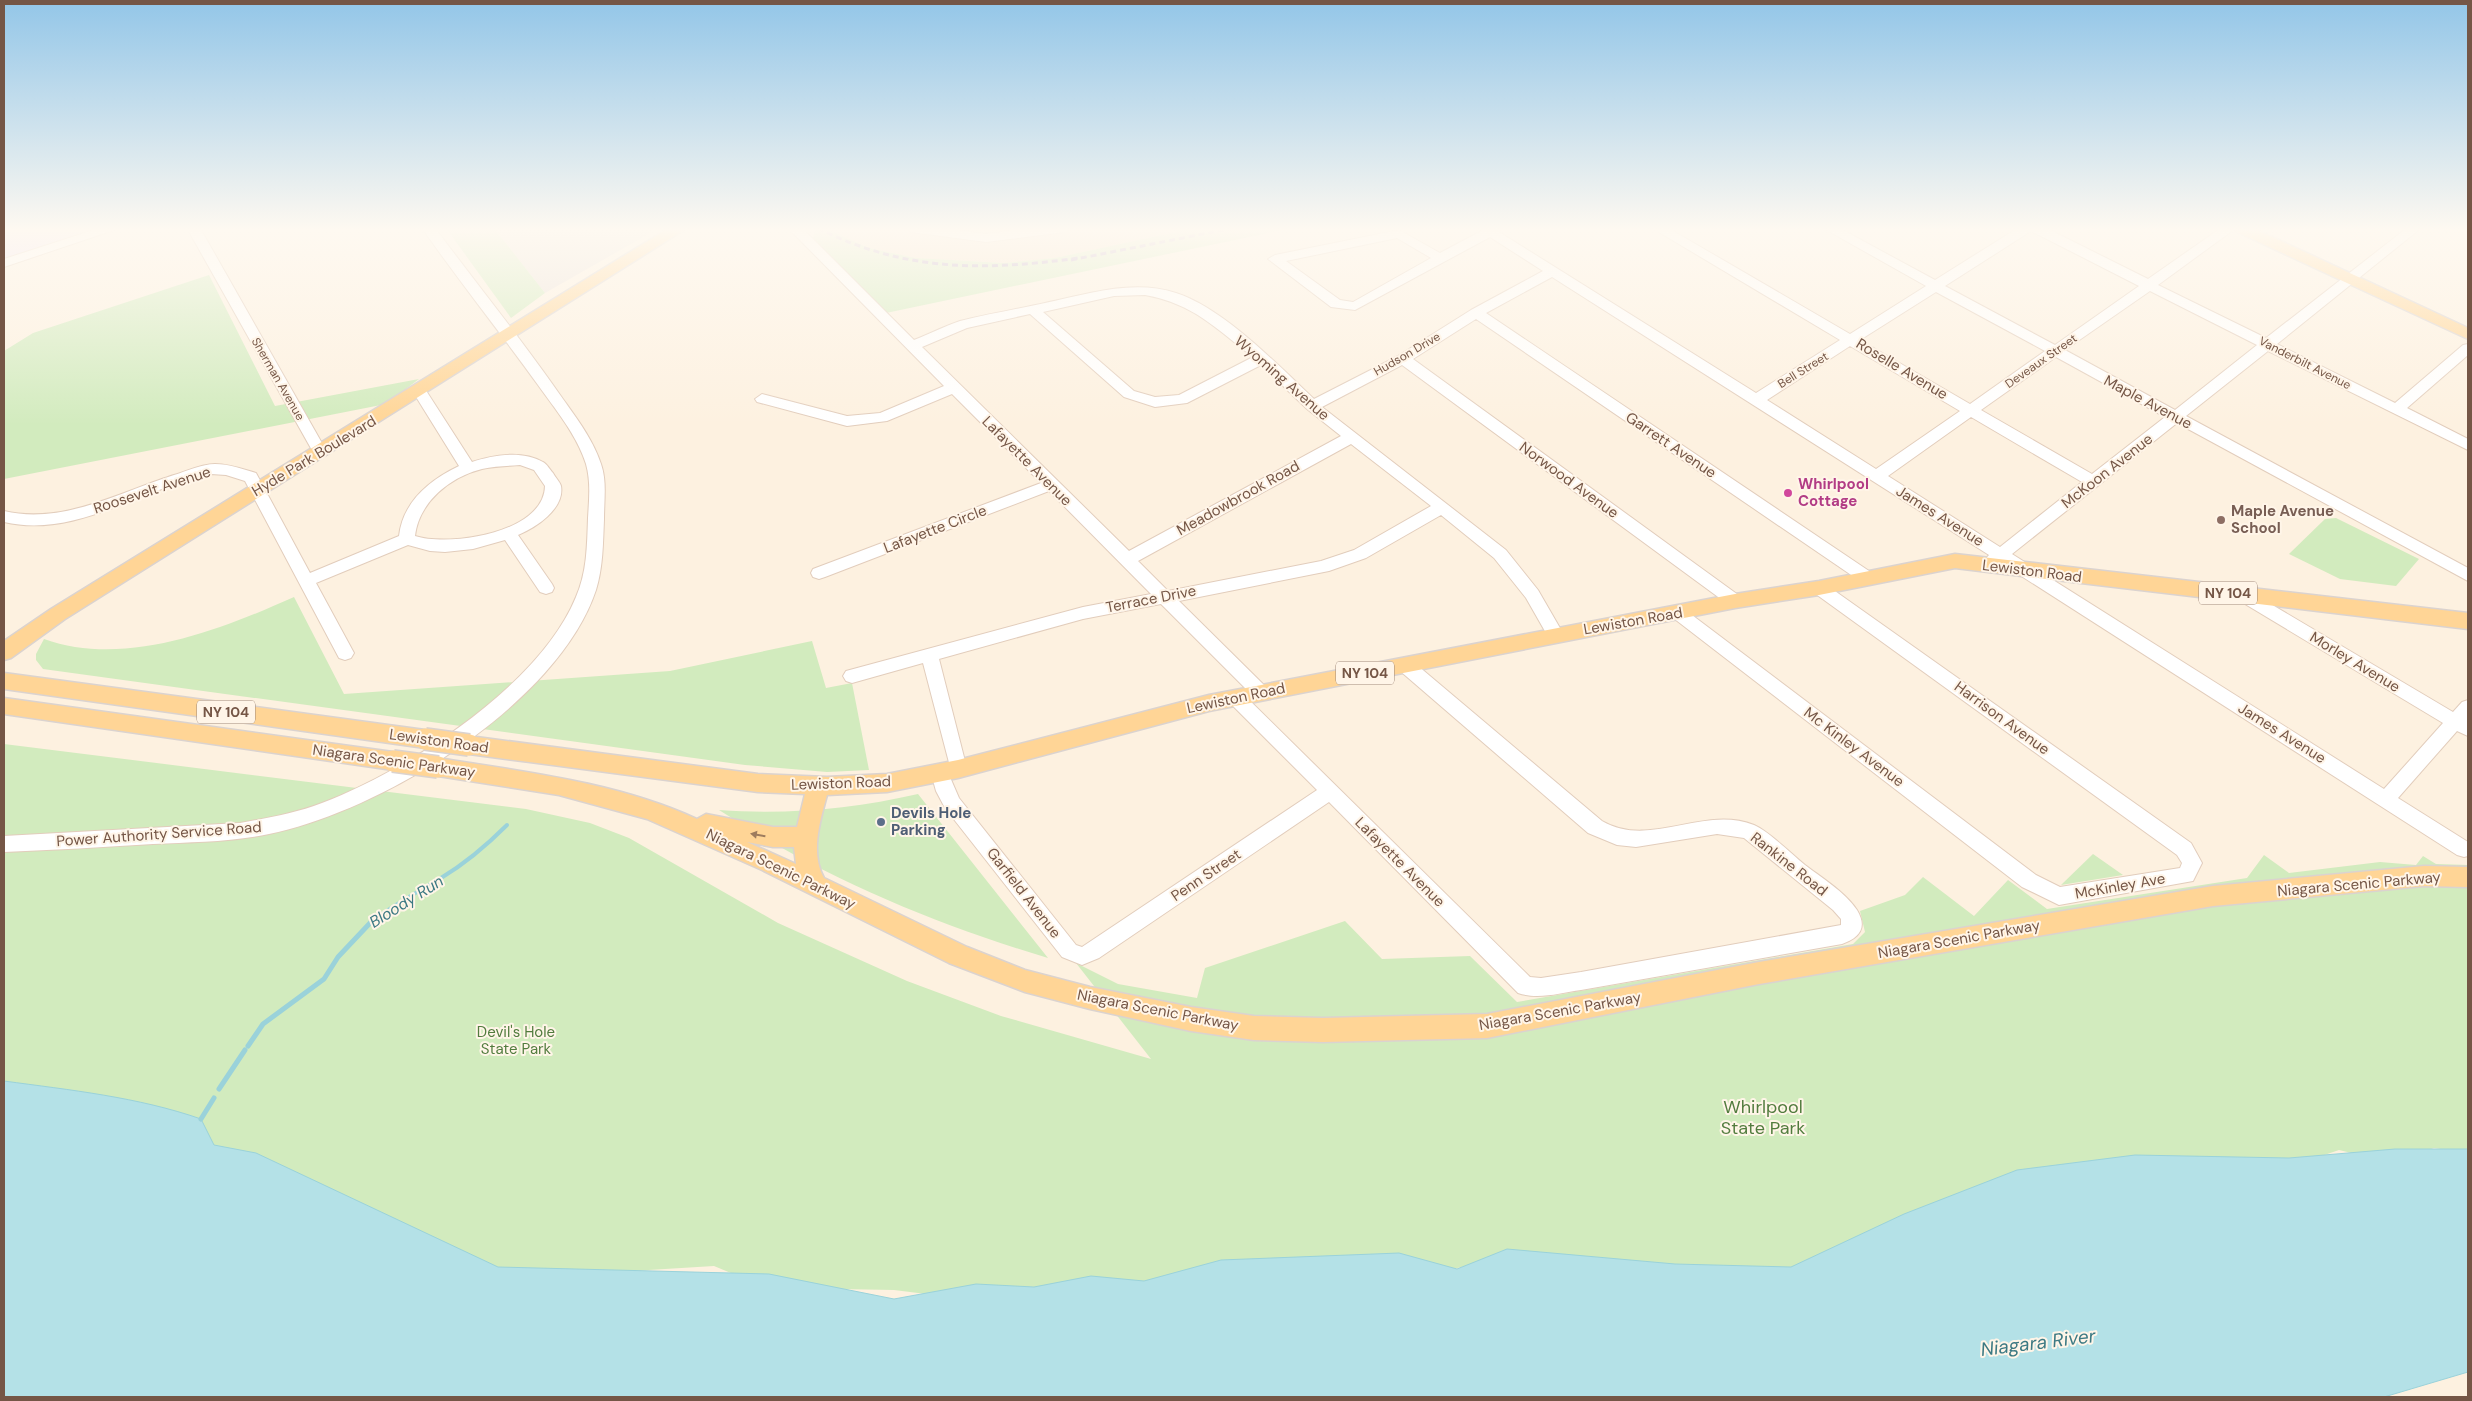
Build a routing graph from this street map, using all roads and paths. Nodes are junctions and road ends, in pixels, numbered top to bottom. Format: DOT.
graph roads {
  1 [pos="230,293"];
  2 [pos="478,293"];
  3 [pos="575,293"];
  4 [pos="859,293"];
  5 [pos="1107,293"];
  6 [pos="1158,293"];
  7 [pos="1322,293"];
  8 [pos="1377,293"];
  9 [pos="1512,293"];
  10 [pos="1588,293"];
  11 [pos="1771,293"];
  12 [pos="1924,293"];
  13 [pos="1950,293"];
  14 [pos="2137,293"];
  15 [pos="2166,293"];
  16 [pos="2332,293"];
  17 [pos="2381,293"];
  18 [pos="1032,309"];
  19 [pos="1476,313"];
  20 [pos="509,334"];
  21 [pos="2468,334"];
  22 [pos="1851,340"];
  23 [pos="2268,344"];
  24 [pos="911,346"];
  25 [pos="2468,348"];
  26 [pos="2055,351"];
  27 [pos="1263,358"];
  28 [pos="1403,359"];
  29 [pos="953,388"];
  30 [pos="420,392"];
  31 [pos="762,399"];
  32 [pos="1756,400"];
  33 [pos="1312,406"];
  34 [pos="2397,409"];
  35 [pos="1971,410"];
  36 [pos="2176,416"];
  37 [pos="1350,437"];
  38 [pos="2468,444"];
  39 [pos="320,452"];
  40 [pos="468,468"];
  41 [pos="1877,476"];
  42 [pos="2093,482"];
  43 [pos="1051,485"];
  44 [pos="259,489"];
  45 [pos="1442,506"];
  46 [pos="4,517"];
  47 [pos="508,533"];
  48 [pos="407,539"];
  49 [pos="1126,560"];
  50 [pos="1994,560"];
  51 [pos="2026,571"];
  52 [pos="819,573"];
  53 [pos="2468,575"];
  54 [pos="1866,577"];
  55 [pos="306,581"];
  56 [pos="546,588"];
  57 [pos="1820,588"];
  58 [pos="2241,594"];
  59 [pos="1164,597"];
  60 [pos="1735,601"];
  61 [pos="1678,613"];
  62 [pos="2468,620"];
  63 [pos="1556,635"];
  64 [pos="4,652"];
  65 [pos="345,652"];
  66 [pos="929,656"];
  67 [pos="1405,665"];
  68 [pos="852,676"];
  69 [pos="4,681"];
  70 [pos="1261,693"];
  71 [pos="1236,698"];
  72 [pos="4,706"];
  73 [pos="2468,707"];
  74 [pos="2462,726"];
  75 [pos="949,771"];
  76 [pos="818,786"];
  77 [pos="1329,792"];
  78 [pos="2386,799"];
  79 [pos="668,816"];
  80 [pos="807,837"];
  81 [pos="4,844"];
  82 [pos="2184,849"];
  83 [pos="2464,849"];
  84 [pos="2468,877"];
  85 [pos="2029,882"];
  86 [pos="816,886"];
  87 [pos="1082,956"];
  88 [pos="1581,981"];
  1 -- 39 [label="street, Sherman Avenue"];
  2 -- 20 [label="street, Power Authority Service Road"];
  3 -- 20 [label="main road, Hyde Park Boulevard"];
  4 -- 24 [label="street, Lafayette Avenue"];
  5 -- 18 [label="street, Wyoming Avenue"];
  6 -- 27 [label="street, Wyoming Avenue"];
  7 -- 8 [label="street"];
  9 -- 19 [label="street, Hudson Drive"];
  10 -- 32 [label="street, James Avenue"];
  11 -- 22 [label="street, Roselle Avenue"];
  12 -- 22 [label="street, Bell Street"];
  13 -- 26 [label="street, Maple Avenue"];
  14 -- 26 [label="street, Deveaux Street"];
  15 -- 23 [label="street, Vanderbilt Avenue"];
  16 -- 23 [label="street, McKoon Avenue"];
  17 -- 21 [label="main road"];
  18 -- 24 [label="street, Wyoming Avenue"];
  18 -- 27 [label="street"];
  19 -- 28 [label="street, Hudson Drive"];
  19 -- 54 [label="street, Garrett Avenue"];
  20 -- 30 [label="main road, Hyde Park Boulevard"];
  20 -- 81 [label="street, Power Authority Service Road"];
  22 -- 32 [label="street, Bell Street"];
  22 -- 35 [label="street, Roselle Avenue"];
  23 -- 34 [label="street, Vanderbilt Avenue"];
  23 -- 36 [label="street, McKoon Avenue"];
  24 -- 29 [label="street, Lafayette Avenue"];
  25 -- 34 [label="street"];
  26 -- 35 [label="street, Deveaux Street"];
  26 -- 36 [label="street, Maple Avenue"];
  27 -- 33 [label="street, Wyoming Avenue"];
  28 -- 33 [label="street, Hudson Drive"];
  28 -- 60 [label="street, Norwood Avenue"];
  29 -- 31 [label="street"];
  29 -- 43 [label="street, Lafayette Avenue"];
  30 -- 39 [label="main road, Hyde Park Boulevard"];
  30 -- 40 [label="street"];
  32 -- 41 [label="street, James Avenue"];
  33 -- 37 [label="street, Wyoming Avenue"];
  34 -- 38 [label="street, Vanderbilt Avenue"];
  35 -- 41 [label="street, Deveaux Street"];
  35 -- 42 [label="street, Roselle Avenue"];
  36 -- 42 [label="street, McKoon Avenue"];
  36 -- 53 [label="street, Maple Avenue"];
  37 -- 45 [label="street, Wyoming Avenue"];
  37 -- 49 [label="street, Meadowbrook Road"];
  39 -- 44 [label="main road, Hyde Park Boulevard"];
  40 -- 47 [label="street"];
  40 -- 48 [label="street"];
  41 -- 50 [label="street, James Avenue"];
  42 -- 50 [label="street, McKoon Avenue"];
  43 -- 49 [label="street, Lafayette Avenue"];
  43 -- 52 [label="street, Lafayette Circle"];
  44 -- 46 [label="street, Roosevelt Avenue"];
  44 -- 55 [label="street, Roosevelt Avenue"];
  44 -- 64 [label="main road, Hyde Park Boulevard"];
  45 -- 59 [label="street, Terrace Drive"];
  45 -- 63 [label="street, Wyoming Avenue"];
  47 -- 48 [label="street"];
  47 -- 56 [label="street"];
  48 -- 55 [label="street"];
  49 -- 59 [label="street, Lafayette Avenue"];
  50 -- 51 [label="main road, Lewiston Road / NY 104"];
  50 -- 54 [label="main road, Lewiston Road / NY 104"];
  51 -- 58 [label="main road, Lewiston Road / NY 104"];
  51 -- 78 [label="street, James Avenue"];
  54 -- 57 [label="main road, Lewiston Road / NY 104"];
  55 -- 65 [label="street, Roosevelt Avenue"];
  57 -- 60 [label="main road, Lewiston Road / NY 104"];
  57 -- 82 [label="street, Harrison Avenue"];
  58 -- 62 [label="main road, Lewiston Road / NY 104"];
  58 -- 74 [label="street, Morley Avenue"];
  59 -- 66 [label="street, Terrace Drive"];
  59 -- 70 [label="street, Lafayette Avenue"];
  60 -- 61 [label="main road, Lewiston Road / NY 104"];
  61 -- 63 [label="main road, Lewiston Road / NY 104"];
  61 -- 85 [label="street, Mc Kinley Avenue"];
  63 -- 67 [label="main road, Lewiston Road / NY 104"];
  66 -- 68 [label="street, Terrace Drive"];
  66 -- 75 [label="street, Garfield Avenue"];
  67 -- 70 [label="main road, Lewiston Road / NY 104"];
  67 -- 88 [label="street, Rankine Road"];
  69 -- 76 [label="main road, Lewiston Road / NY 104, bridge"];
  70 -- 71 [label="main road, Lewiston Road / NY 104"];
  71 -- 75 [label="main road, Lewiston Road / NY 104"];
  71 -- 77 [label="street, Lafayette Avenue"];
  72 -- 79 [label="main road, Niagara Scenic Parkway, bridge"];
  73 -- 74 [label="street"];
  74 -- 78 [label="street"];
  75 -- 76 [label="main road, Lewiston Road / NY 104"];
  75 -- 87 [label="street, Garfield Avenue"];
  76 -- 80 [label="main road"];
  77 -- 87 [label="street, Penn Street"];
  77 -- 88 [label="street, Lafayette Avenue"];
  78 -- 83 [label="street, James Avenue"];
  80 -- 79 [label="main road, one-way"];
  79 -- 86 [label="main road, Niagara Scenic Parkway"];
  80 -- 86 [label="main road"];
  82 -- 85 [label="street, McKinley Ave"];
  84 -- 86 [label="main road, Niagara Scenic Parkway"];
}
